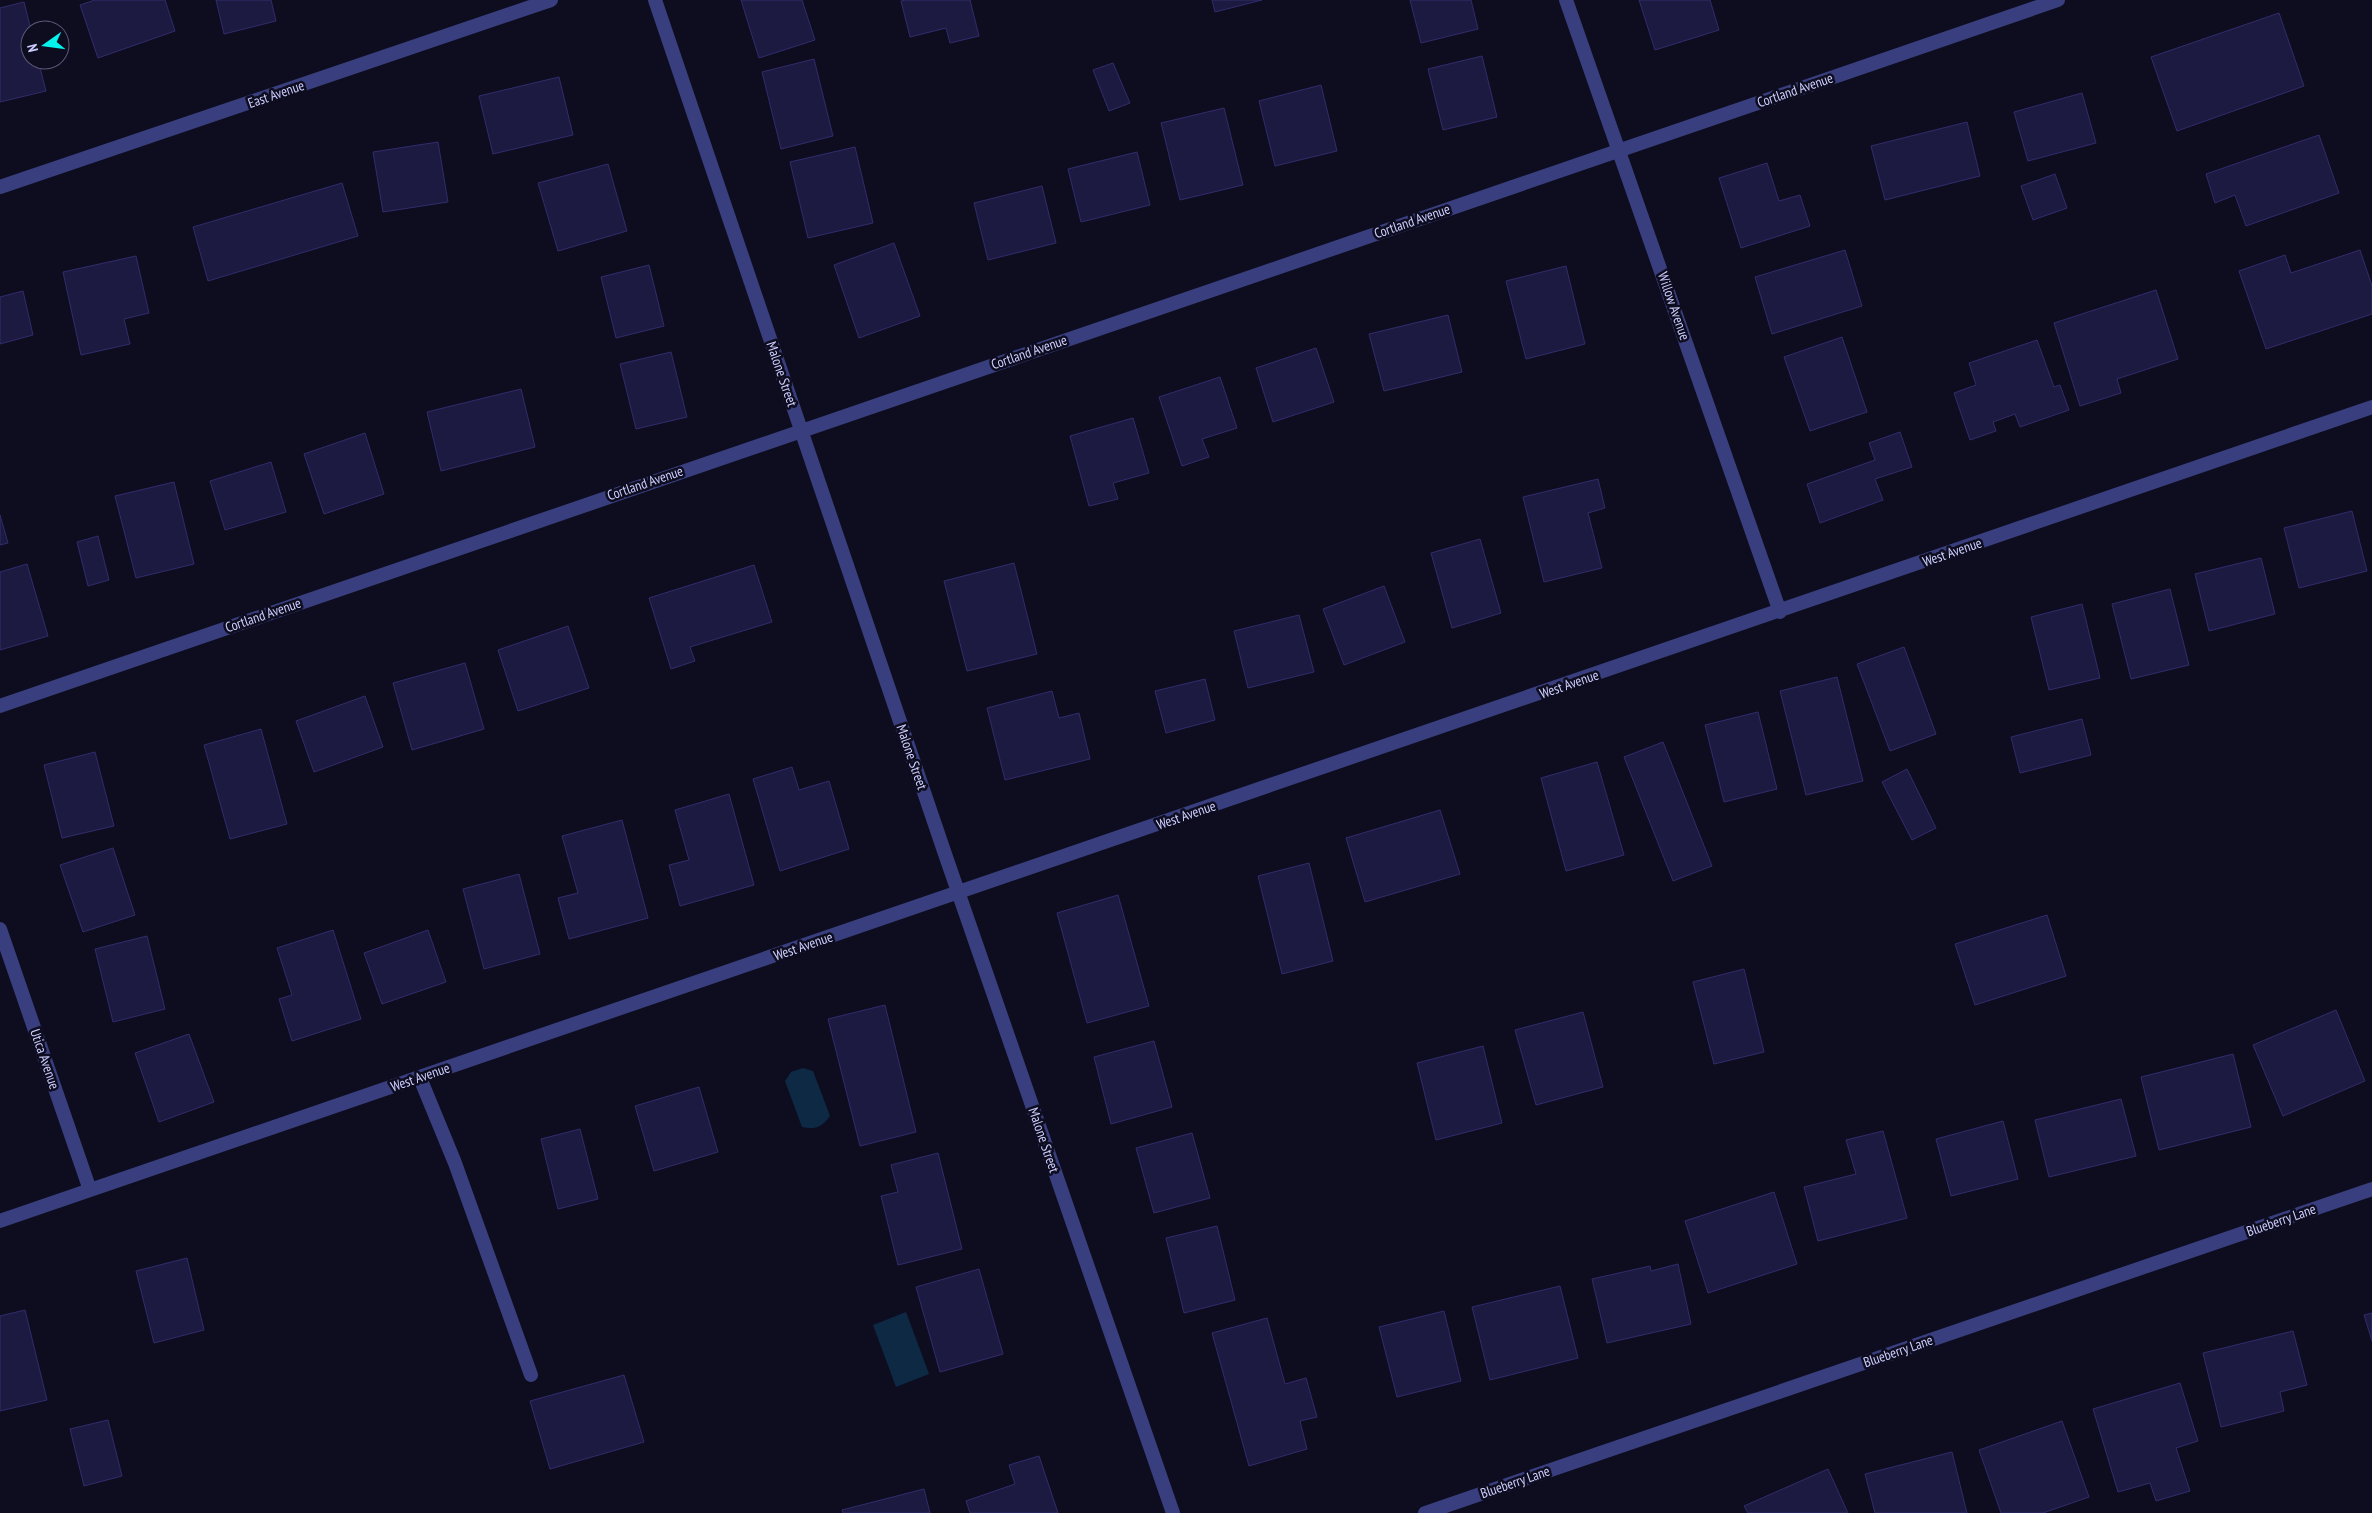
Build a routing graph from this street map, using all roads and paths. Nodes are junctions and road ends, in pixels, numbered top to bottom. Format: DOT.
graph roads {
  1 [pos="551,0"];
  2 [pos="655,0"];
  3 [pos="1566,0"];
  4 [pos="2058,0"];
  5 [pos="1620,150"];
  6 [pos="0,187"];
  7 [pos="2372,407"];
  8 [pos="801,430"];
  9 [pos="1780,612"];
  10 [pos="0,706"];
  11 [pos="958,893"];
  12 [pos="0,929"];
  13 [pos="420,1078"];
  14 [pos="2372,1189"];
  15 [pos="90,1190"];
  16 [pos="0,1221"];
  17 [pos="531,1375"];
  18 [pos="1173,1513"];
  19 [pos="1425,1513"];
  1 -- 6 [label="street, East Avenue"];
  2 -- 8 [label="street, Malone Street"];
  3 -- 5 [label="street, Willow Avenue"];
  4 -- 5 [label="street, Cortland Avenue"];
  5 -- 8 [label="street, Cortland Avenue"];
  5 -- 9 [label="street, Willow Avenue"];
  7 -- 9 [label="street, West Avenue"];
  8 -- 10 [label="street, Cortland Avenue"];
  8 -- 11 [label="street, Malone Street"];
  9 -- 11 [label="street, West Avenue"];
  11 -- 13 [label="street, West Avenue"];
  11 -- 18 [label="street, Malone Street"];
  12 -- 15 [label="street, Utica Avenue"];
  13 -- 15 [label="street, West Avenue"];
  13 -- 17 [label="street"];
  14 -- 19 [label="street, Blueberry Lane"];
  15 -- 16 [label="street, West Avenue"];
}
